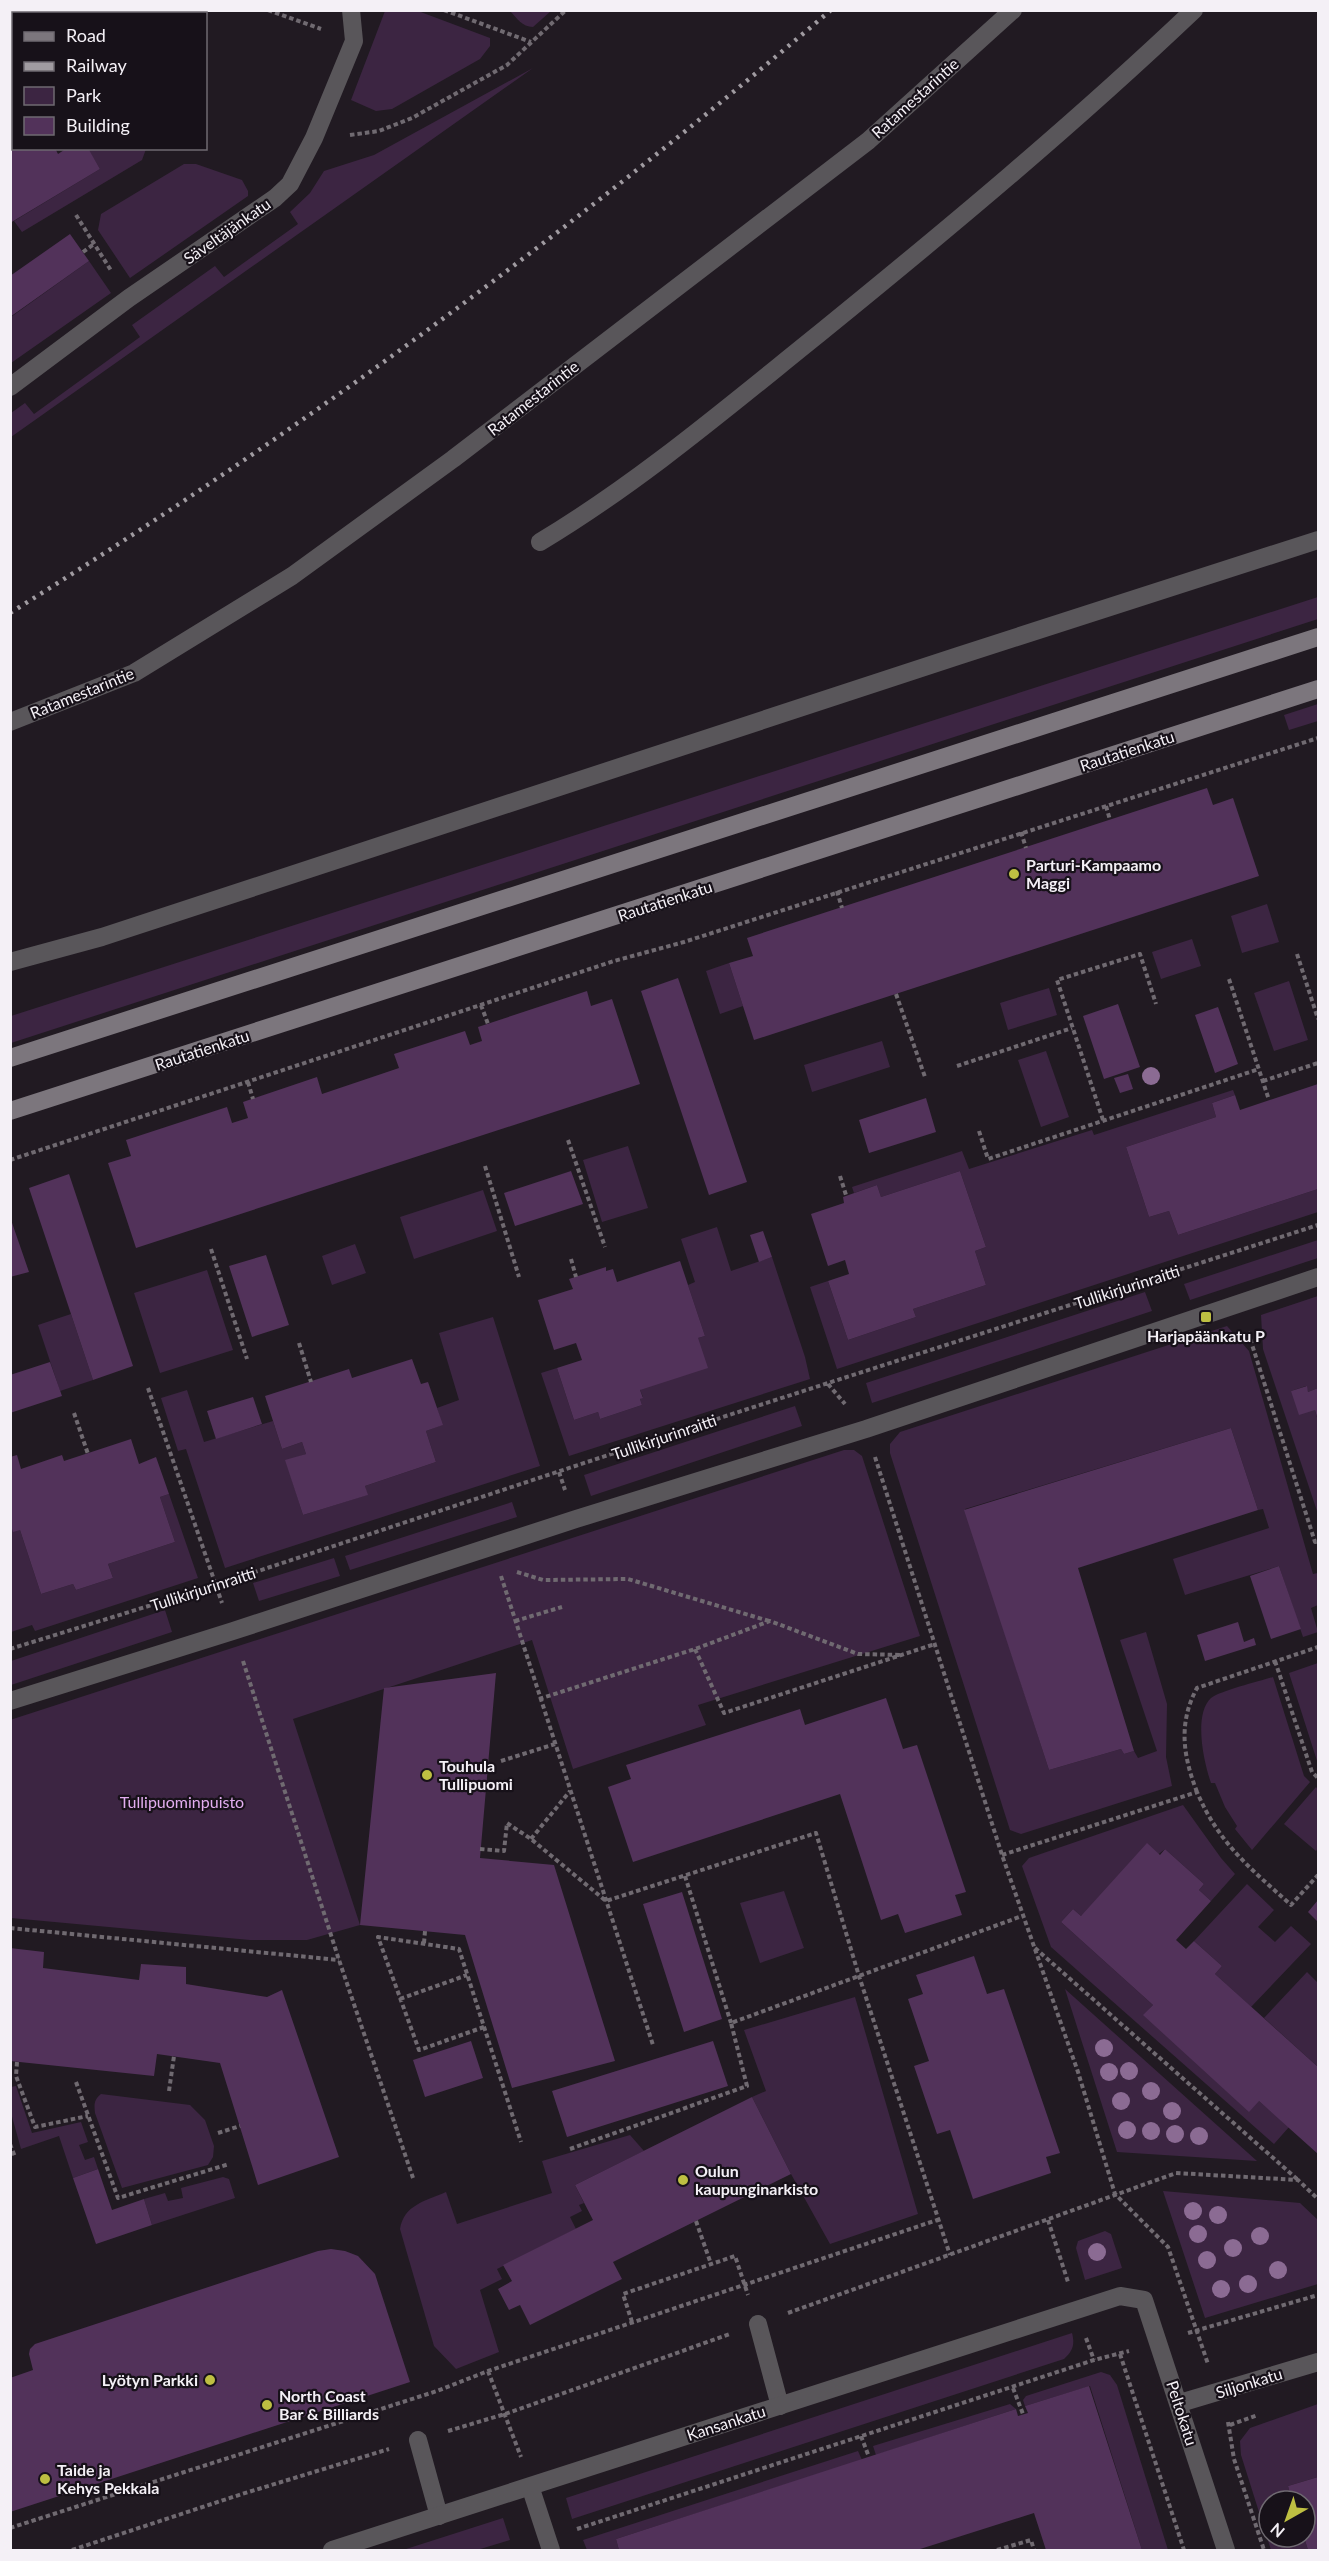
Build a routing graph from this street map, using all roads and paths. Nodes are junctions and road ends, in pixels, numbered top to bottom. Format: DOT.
graph roads {
  1 [pos="268,10"];
  2 [pos="351,10"];
  3 [pos="444,10"];
  4 [pos="566,10"];
  5 [pos="1013,10"];
  6 [pos="1194,10"];
  7 [pos="354,41"];
  8 [pos="531,42"];
  9 [pos="314,138"];
  10 [pos="76,215"];
  11 [pos="94,244"];
  12 [pos="83,252"];
  13 [pos="129,298"];
  14 [pos="10,387"];
  15 [pos="1318,540"];
  16 [pos="540,542"];
  17 [pos="1318,637"];
  18 [pos="1318,689"];
  19 [pos="10,722"];
  20 [pos="1318,738"];
  21 [pos="1106,806"];
  22 [pos="1110,820"];
  23 [pos="1021,832"];
  24 [pos="1026,848"];
  25 [pos="837,891"];
  26 [pos="842,908"];
  27 [pos="1297,954"];
  28 [pos="10,962"];
  29 [pos="1229,979"];
  30 [pos="896,994"];
  31 [pos="1156,1004"];
  32 [pos="481,1005"];
  33 [pos="1318,1019"];
  34 [pos="488,1024"];
  35 [pos="1072,1028"];
  36 [pos="10,1058"];
  37 [pos="1318,1063"];
  38 [pos="957,1066"];
  39 [pos="1259,1069"];
  40 [pos="925,1077"];
  41 [pos="1263,1080"];
  42 [pos="248,1082"];
  43 [pos="253,1099"];
  44 [pos="1269,1100"];
  45 [pos="10,1111"];
  46 [pos="1103,1120"];
  47 [pos="979,1131"];
  48 [pos="568,1140"];
  49 [pos="10,1160"];
  50 [pos="485,1166"];
  51 [pos="840,1176"];
  52 [pos="846,1196"];
  53 [pos="1318,1225"];
  54 [pos="604,1247"];
  55 [pos="211,1249"];
  56 [pos="571,1259"];
  57 [pos="519,1276"];
  58 [pos="576,1277"];
  59 [pos="1318,1278"];
  60 [pos="1239,1304"];
  61 [pos="299,1343"];
  62 [pos="247,1359"];
  63 [pos="311,1382"];
  64 [pos="148,1388"];
  65 [pos="74,1413"];
  66 [pos="866,1429"];
  67 [pos="87,1454"];
  68 [pos="1318,1541"];
  69 [pos="494,1555"];
  70 [pos="216,1585"];
  71 [pos="562,1607"];
  72 [pos="515,1621"];
  73 [pos="770,1621"];
  74 [pos="233,1632"];
  75 [pos="935,1644"];
  76 [pos="1318,1647"];
  77 [pos="10,1649"];
  78 [pos="695,1649"];
  79 [pos="902,1655"];
  80 [pos="1275,1661"];
  81 [pos="539,1699"];
  82 [pos="10,1701"];
  83 [pos="555,1744"];
  84 [pos="501,1761"];
  85 [pos="1318,1778"];
  86 [pos="570,1791"];
  87 [pos="1197,1792"];
  88 [pos="531,1839"];
  89 [pos="480,1849"];
  90 [pos="1002,1855"];
  91 [pos="1318,1875"];
  92 [pos="685,1876"];
  93 [pos="606,1901"];
  94 [pos="1022,1917"];
  95 [pos="10,1928"];
  96 [pos="425,1931"];
  97 [pos="424,1943"];
  98 [pos="1035,1948"];
  99 [pos="339,1960"];
  100 [pos="468,1975"];
  101 [pos="859,1976"];
  102 [pos="400,1999"];
  103 [pos="731,2023"];
  104 [pos="484,2027"];
  105 [pos="653,2045"];
  106 [pos="174,2056"];
  107 [pos="17,2062"];
  108 [pos="76,2082"];
  109 [pos="169,2091"];
  110 [pos="88,2116"];
  111 [pos="240,2126"];
  112 [pos="218,2133"];
  113 [pos="521,2142"];
  114 [pos="10,2144"];
  115 [pos="570,2149"];
  116 [pos="15,2157"];
  117 [pos="229,2164"];
  118 [pos="413,2178"];
  119 [pos="1298,2180"];
  120 [pos="1115,2194"];
  121 [pos="1318,2199"];
  122 [pos="940,2219"];
  123 [pos="696,2221"];
  124 [pos="951,2255"];
  125 [pos="711,2264"];
  126 [pos="744,2284"];
  127 [pos="1318,2295"];
  128 [pos="1120,2296"];
  129 [pos="632,2322"];
  130 [pos="758,2324"];
  131 [pos="1318,2362"];
  132 [pos="488,2371"];
  133 [pos="1013,2388"];
  134 [pos="1180,2403"];
  135 [pos="780,2406"];
  136 [pos="505,2414"];
  137 [pos="1023,2414"];
  138 [pos="1230,2425"];
  139 [pos="861,2436"];
  140 [pos="418,2440"];
  141 [pos="869,2457"];
  142 [pos="530,2486"];
  143 [pos="439,2516"];
  144 [pos="10,2528"];
  145 [pos="549,2544"];
  146 [pos="72,2550"];
  147 [pos="332,2550"];
  148 [pos="997,2550"];
  149 [pos="1034,2550"];
  150 [pos="1184,2550"];
  151 [pos="1226,2550"];
  152 [pos="1264,2550"];
  1 -- 7 [label="path"];
  2 -- 7 [label="street, Säveltäjänkatu"];
  3 -- 8 [label="path"];
  4 -- 8 [label="path"];
  5 -- 19 [label="street, Ratamestarintie"];
  6 -- 16 [label="street"];
  7 -- 9 [label="street, Säveltäjänkatu"];
  8 -- 9 [label="path"];
  9 -- 13 [label="street, Säveltäjänkatu"];
  10 -- 11 [label="path"];
  11 -- 12 [label="path"];
  11 -- 13 [label="path"];
  13 -- 14 [label="street, Säveltäjänkatu"];
  15 -- 28 [label="street"];
  17 -- 36 [label="main road"];
  18 -- 45 [label="main road, Rautatienkatu"];
  20 -- 21 [label="path"];
  21 -- 22 [label="path"];
  21 -- 23 [label="path"];
  23 -- 24 [label="path"];
  23 -- 25 [label="path"];
  25 -- 26 [label="path"];
  25 -- 32 [label="path"];
  27 -- 33 [label="path"];
  29 -- 39 [label="path"];
  30 -- 40 [label="path"];
  31 -- 35 [label="path"];
  32 -- 34 [label="path"];
  32 -- 42 [label="path"];
  35 -- 38 [label="path"];
  35 -- 46 [label="path"];
  37 -- 41 [label="path"];
  39 -- 41 [label="path"];
  39 -- 46 [label="path"];
  41 -- 44 [label="path"];
  42 -- 43 [label="path"];
  42 -- 49 [label="path"];
  46 -- 47 [label="path"];
  48 -- 54 [label="path"];
  50 -- 57 [label="path"];
  51 -- 52 [label="path"];
  53 -- 70 [label="path, Tullikirjurinraitti"];
  55 -- 62 [label="path"];
  56 -- 58 [label="path"];
  59 -- 60 [label="street"];
  60 -- 66 [label="street"];
  60 -- 68 [label="path"];
  61 -- 63 [label="path"];
  64 -- 70 [label="path"];
  65 -- 67 [label="path"];
  66 -- 69 [label="street"];
  66 -- 75 [label="path"];
  69 -- 72 [label="path"];
  69 -- 73 [label="path"];
  69 -- 74 [label="street"];
  70 -- 74 [label="path"];
  70 -- 77 [label="path, Tullikirjurinraitti"];
  71 -- 72 [label="path"];
  72 -- 81 [label="path"];
  73 -- 78 [label="path"];
  73 -- 79 [label="path"];
  74 -- 82 [label="street"];
  74 -- 99 [label="path"];
  75 -- 79 [label="path"];
  75 -- 90 [label="path"];
  76 -- 80 [label="path"];
  78 -- 79 [label="path"];
  78 -- 81 [label="path"];
  80 -- 85 [label="path"];
  80 -- 87 [label="path"];
  81 -- 83 [label="path"];
  83 -- 84 [label="path"];
  83 -- 86 [label="path"];
  86 -- 88 [label="path"];
  86 -- 93 [label="path"];
  87 -- 90 [label="path"];
  87 -- 91 [label="path"];
  88 -- 89 [label="path"];
  88 -- 93 [label="path"];
  90 -- 94 [label="path"];
  92 -- 93 [label="path"];
  92 -- 101 [label="path"];
  92 -- 103 [label="path"];
  93 -- 105 [label="path"];
  94 -- 98 [label="path"];
  94 -- 101 [label="path"];
  95 -- 99 [label="path"];
  96 -- 97 [label="path"];
  97 -- 100 [label="path"];
  97 -- 102 [label="path"];
  98 -- 119 [label="path"];
  98 -- 120 [label="path"];
  99 -- 118 [label="path"];
  100 -- 102 [label="path"];
  100 -- 104 [label="path"];
  101 -- 103 [label="path"];
  101 -- 122 [label="path"];
  102 -- 104 [label="path"];
  103 -- 115 [label="path"];
  104 -- 113 [label="path"];
  106 -- 109 [label="path"];
  107 -- 110 [label="path"];
  108 -- 110 [label="path"];
  110 -- 117 [label="path"];
  111 -- 112 [label="path"];
  114 -- 116 [label="path"];
  119 -- 120 [label="path"];
  119 -- 121 [label="path"];
  120 -- 124 [label="path"];
  120 -- 127 [label="path"];
  122 -- 124 [label="path"];
  122 -- 126 [label="path"];
  123 -- 125 [label="path"];
  124 -- 130 [label="path"];
  125 -- 126 [label="path"];
  125 -- 129 [label="path"];
  126 -- 129 [label="path"];
  126 -- 130 [label="path"];
  128 -- 134 [label="street, Peltokatu"];
  128 -- 135 [label="street, Kansankatu"];
  129 -- 132 [label="path"];
  130 -- 135 [label="street"];
  130 -- 136 [label="path"];
  131 -- 134 [label="street, Siljonkatu"];
  132 -- 136 [label="path"];
  132 -- 144 [label="path"];
  133 -- 137 [label="path"];
  133 -- 139 [label="path"];
  133 -- 150 [label="path"];
  134 -- 151 [label="street, Peltokatu"];
  135 -- 142 [label="street, Kansankatu"];
  136 -- 140 [label="path"];
  136 -- 142 [label="path"];
  138 -- 152 [label="path"];
  139 -- 141 [label="path"];
  139 -- 145 [label="path"];
  140 -- 143 [label="street"];
  140 -- 146 [label="path"];
  142 -- 143 [label="street, Kansankatu"];
  142 -- 145 [label="street"];
  143 -- 147 [label="street, Kansankatu"];
  148 -- 149 [label="path"];
}
